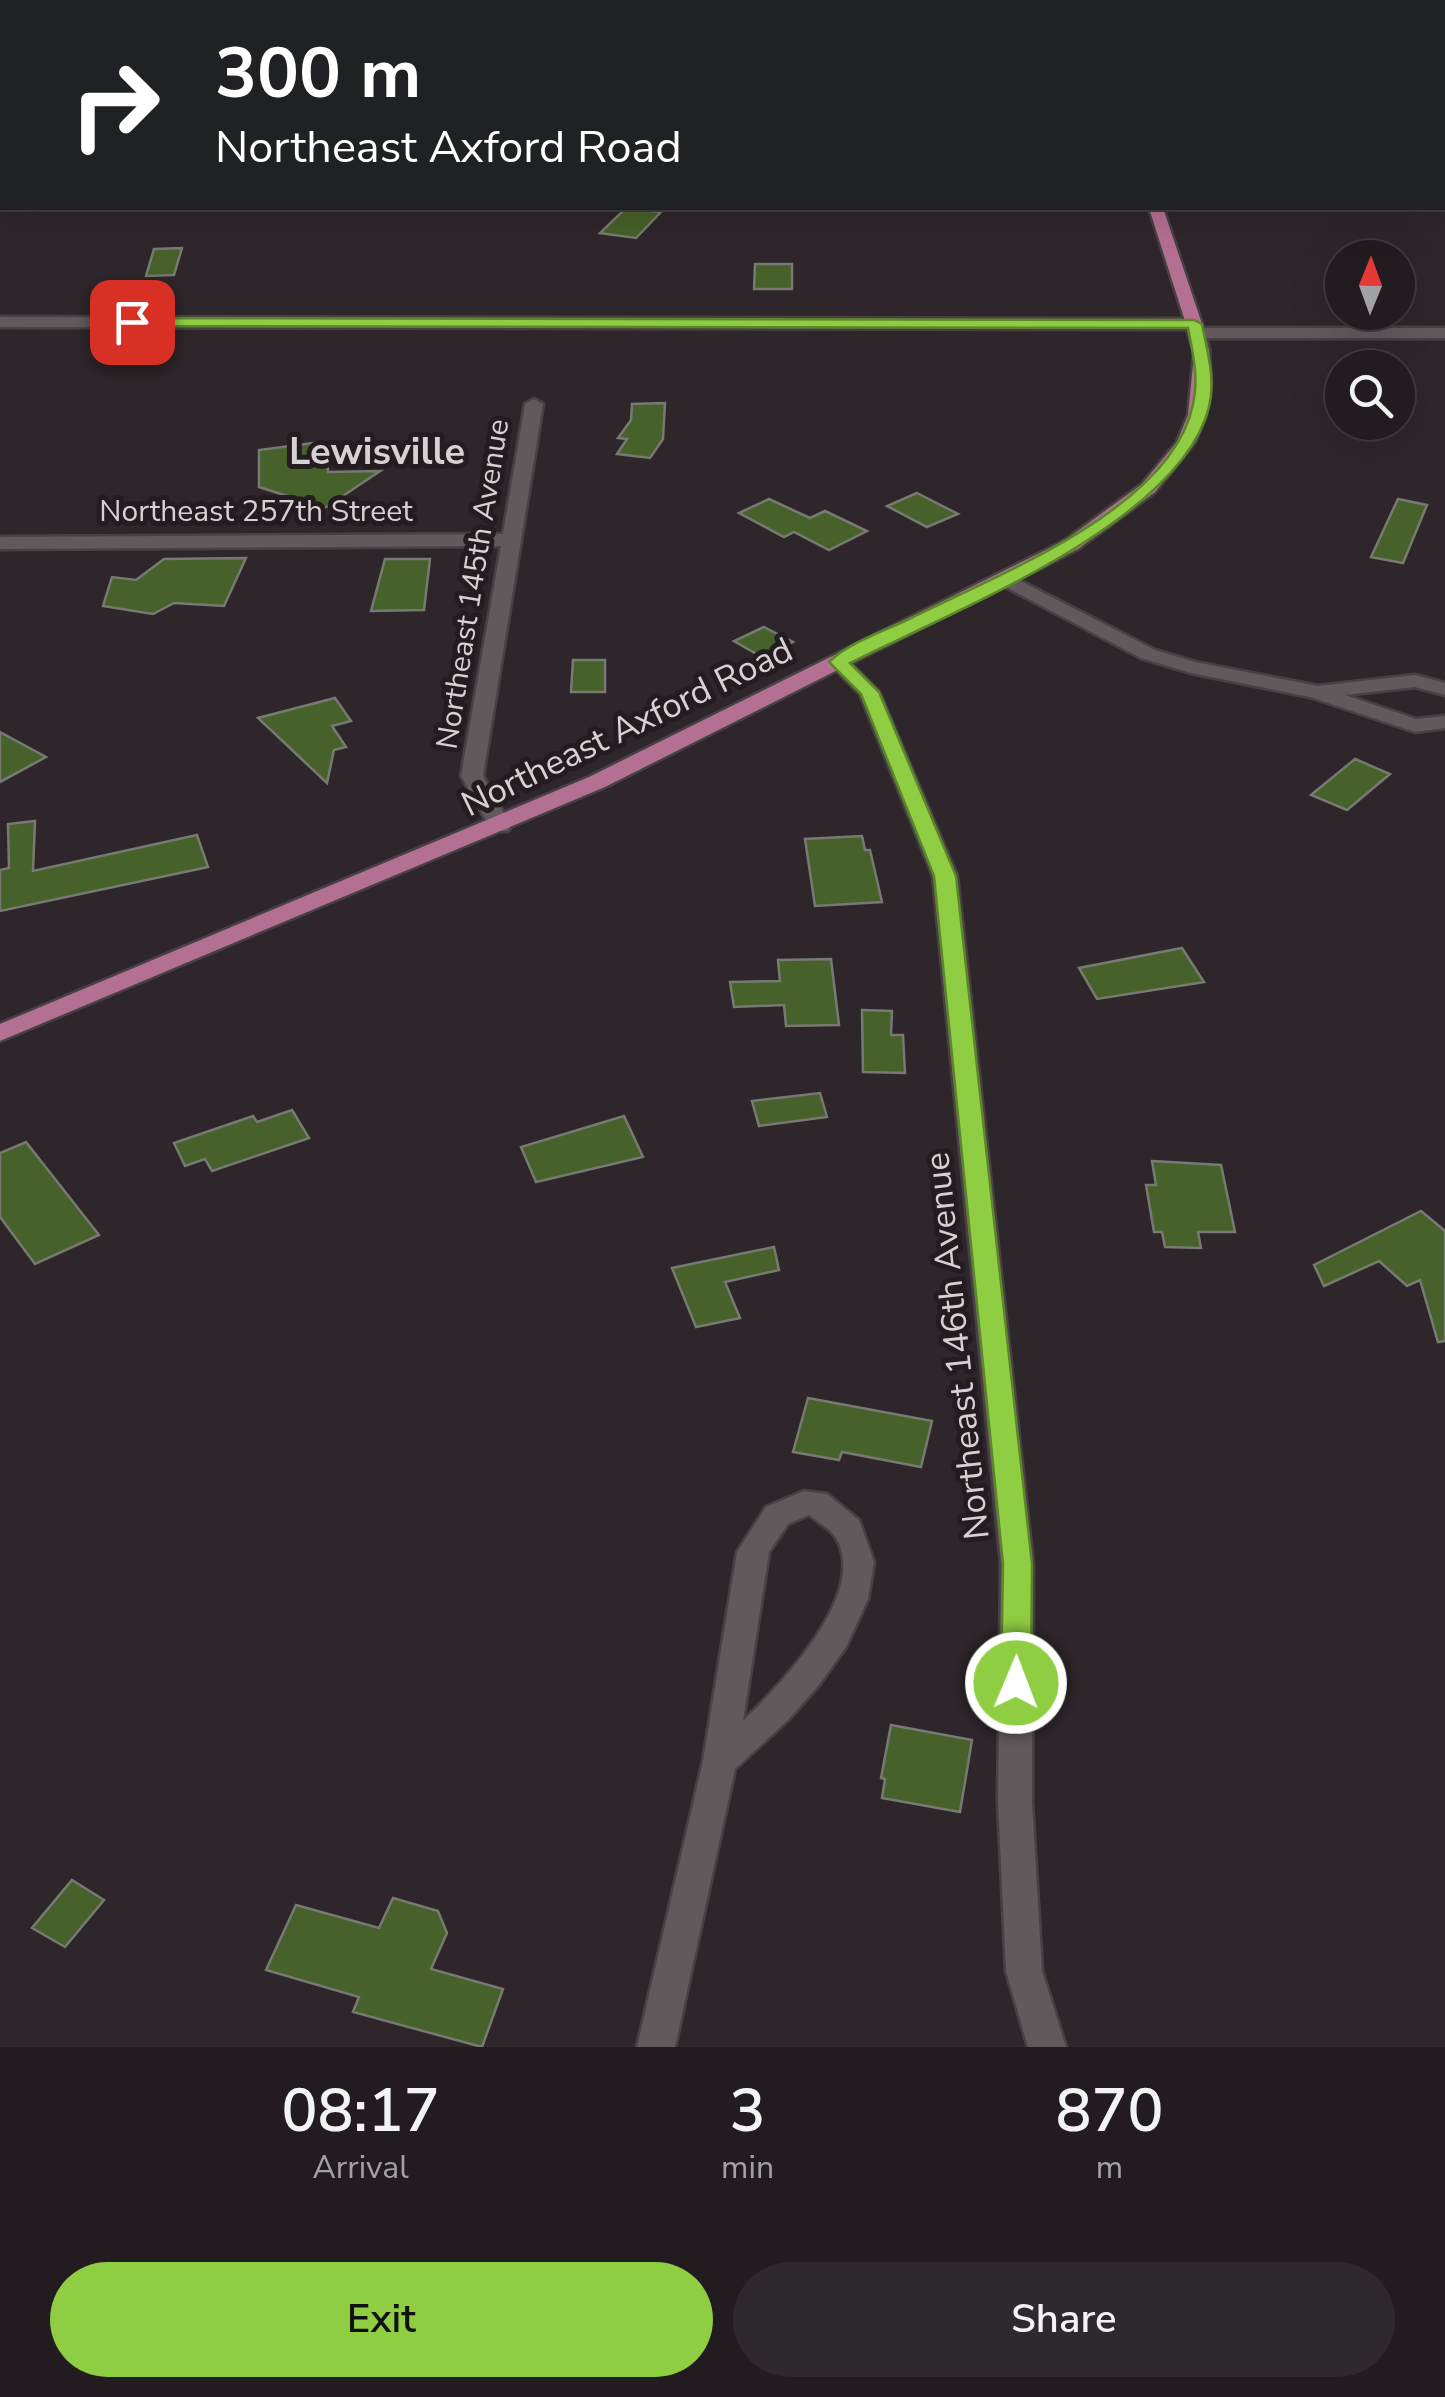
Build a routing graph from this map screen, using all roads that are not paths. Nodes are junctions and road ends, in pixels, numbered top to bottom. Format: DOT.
graph roads {
  1 [pos="1157,210"];
  2 [pos="0,322"];
  3 [pos="1445,333"];
  4 [pos="1197,335"];
  5 [pos="534,404"];
  6 [pos="512,540"];
  7 [pos="0,543"];
  8 [pos="1005,579"];
  9 [pos="838,662"];
  10 [pos="1445,689"];
  11 [pos="1315,692"];
  12 [pos="1445,722"];
  13 [pos="500,826"];
  14 [pos="0,1033"];
  15 [pos="720,1762"];
  16 [pos="656,2047"];
  17 [pos="1047,2047"];
  1 -- 4 [label="main road, Northeast Axford Road"];
  2 -- 4 [label="street"];
  3 -- 4 [label="street"];
  4 -- 8 [label="main road, Northeast Axford Road"];
  5 -- 6 [label="street, Northeast 145th Avenue"];
  6 -- 7 [label="street, Northeast 257th Street"];
  6 -- 13 [label="street, Northeast 145th Avenue"];
  8 -- 9 [label="main road, Northeast Axford Road"];
  8 -- 11 [label="street"];
  9 -- 13 [label="main road, Northeast Axford Road"];
  9 -- 17 [label="street, Northeast 146th Avenue"];
  10 -- 11 [label="street"];
  11 -- 12 [label="street"];
  13 -- 14 [label="main road, Northeast Axford Road"];
  15 -- 15 [label="street"];
  15 -- 16 [label="street"];
}
